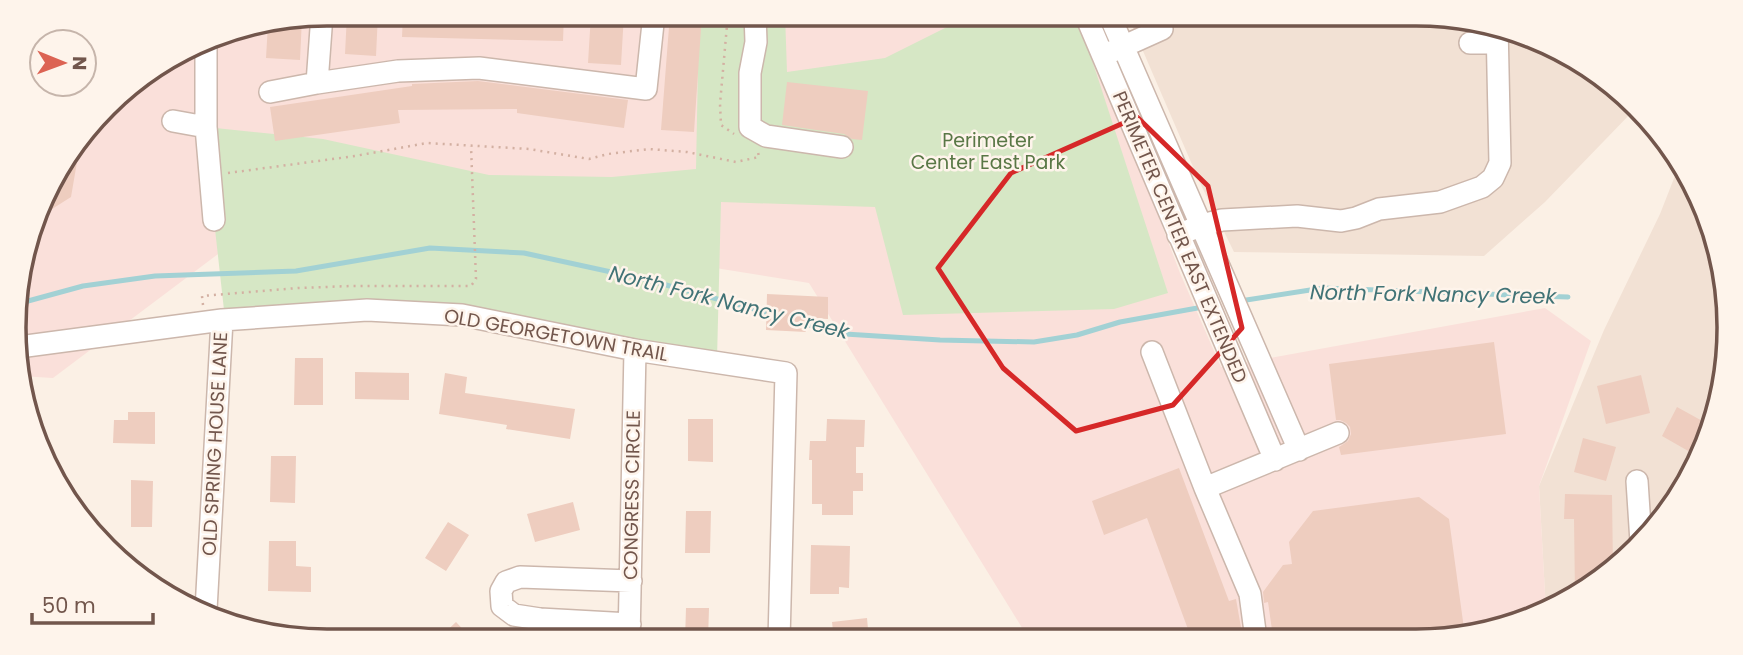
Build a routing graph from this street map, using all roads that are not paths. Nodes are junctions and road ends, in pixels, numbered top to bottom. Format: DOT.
graph roads {
  1 [pos="321,26"];
  2 [pos="653,26"];
  3 [pos="755,26"];
  4 [pos="1090,26"];
  5 [pos="1114,26"];
  6 [pos="1161,26"];
  7 [pos="1490,36"];
  8 [pos="1497,38"];
  9 [pos="1470,43"];
  10 [pos="1123,47"];
  11 [pos="206,52"];
  12 [pos="1103,56"];
  13 [pos="317,82"];
  14 [pos="270,92"];
  15 [pos="173,121"];
  16 [pos="206,127"];
  17 [pos="842,147"];
  18 [pos="214,219"];
  19 [pos="1202,225"];
  20 [pos="1178,234"];
  21 [pos="222,320"];
  22 [pos="27,346"];
  23 [pos="635,350"];
  24 [pos="1152,352"];
  25 [pos="1338,433"];
  26 [pos="1299,450"];
  27 [pos="1275,460"];
  28 [pos="1637,481"];
  29 [pos="1205,488"];
  30 [pos="1640,528"];
  31 [pos="631,582"];
  32 [pos="206,603"];
  33 [pos="609,629"];
  34 [pos="630,629"];
  35 [pos="779,629"];
  36 [pos="1255,629"];
  1 -- 13 [label="street"];
  2 -- 13 [label="street"];
  3 -- 17 [label="street"];
  4 -- 12 [label="street, PERIMETER CENTER EAST EXTENDED"];
  5 -- 10 [label="street, PERIMETER CENTER EAST EXTENDED"];
  6 -- 10 [label="street"];
  7 -- 9 [label="street"];
  8 -- 19 [label="street"];
  10 -- 12 [label="street"];
  10 -- 19 [label="street, PERIMETER CENTER EAST EXTENDED"];
  11 -- 16 [label="street"];
  12 -- 20 [label="street, PERIMETER CENTER EAST EXTENDED"];
  13 -- 14 [label="street"];
  15 -- 16 [label="street"];
  16 -- 18 [label="street"];
  19 -- 20 [label="street"];
  19 -- 26 [label="street, PERIMETER CENTER EAST EXTENDED"];
  20 -- 27 [label="street, PERIMETER CENTER EAST EXTENDED"];
  21 -- 22 [label="street, OLD GEORGETOWN TRAIL"];
  21 -- 23 [label="street, OLD GEORGETOWN TRAIL"];
  21 -- 32 [label="street, OLD SPRING HOUSE LANE"];
  23 -- 31 [label="street, CONGRESS CIRCLE"];
  23 -- 35 [label="street, OLD GEORGETOWN TRAIL"];
  24 -- 29 [label="street"];
  25 -- 26 [label="street"];
  26 -- 27 [label="street"];
  27 -- 29 [label="street"];
  28 -- 30 [label="street"];
  29 -- 36 [label="street"];
  31 -- 33 [label="street"];
  31 -- 34 [label="street, CONGRESS CIRCLE"];
}
